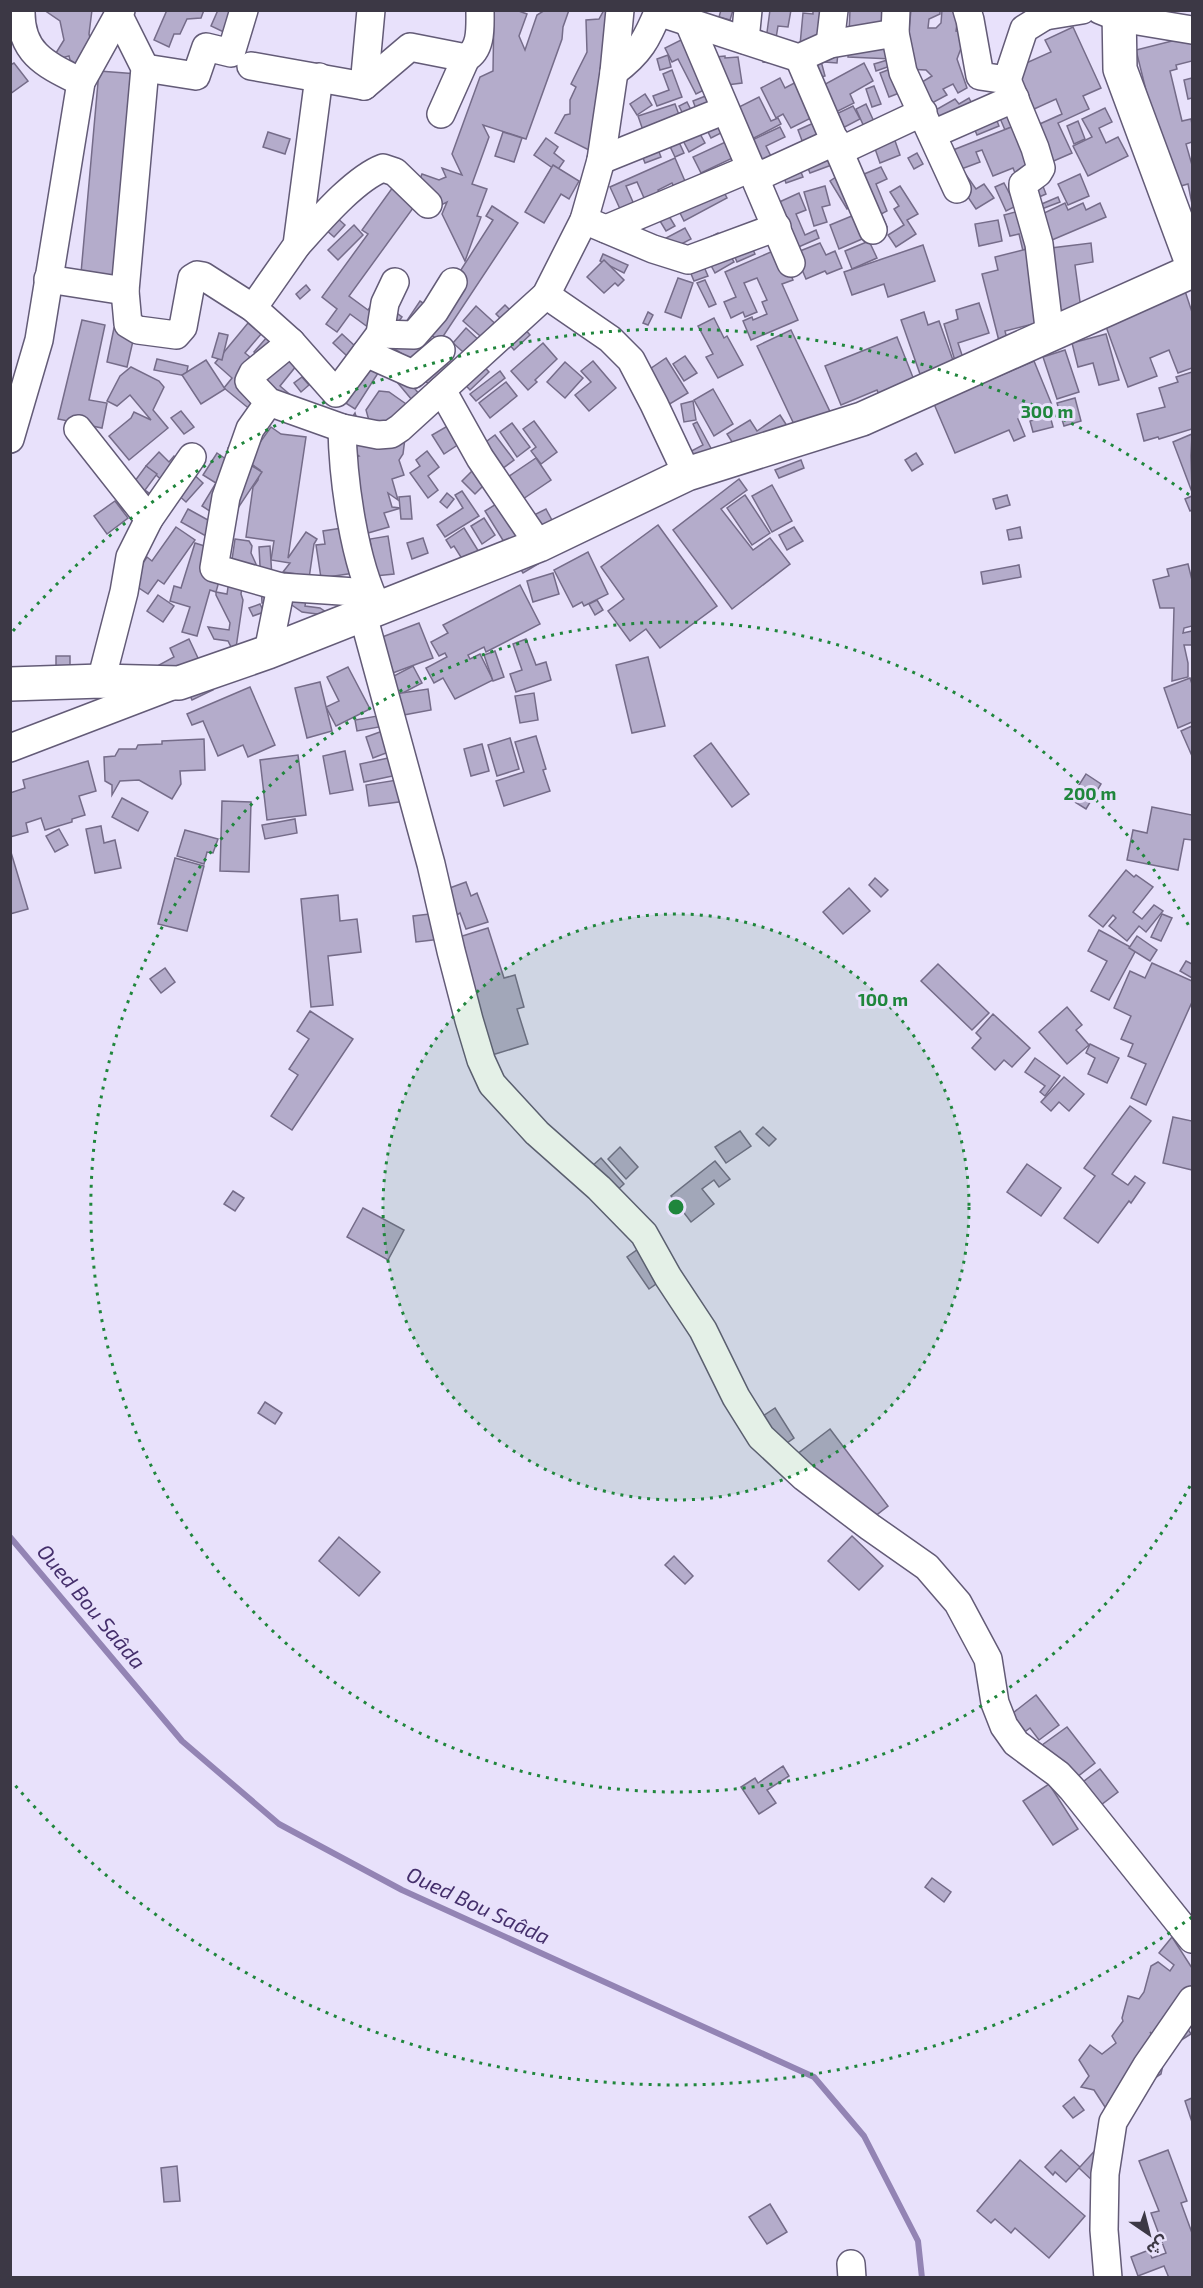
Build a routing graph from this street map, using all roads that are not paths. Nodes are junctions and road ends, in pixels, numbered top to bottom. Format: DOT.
graph roads {
  1 [pos="21,10"];
  2 [pos="244,10"];
  3 [pos="371,10"];
  4 [pos="480,10"];
  5 [pos="620,10"];
  6 [pos="748,10"];
  7 [pos="834,10"];
  8 [pos="967,10"];
  9 [pos="1082,10"];
  10 [pos="658,11"];
  11 [pos="1116,12"];
  12 [pos="120,13"];
  13 [pos="1044,13"];
  14 [pos="896,22"];
  15 [pos="689,23"];
  16 [pos="1192,30"];
  17 [pos="745,39"];
  18 [pos="830,44"];
  19 [pos="466,58"];
  20 [pos="798,58"];
  21 [pos="251,66"];
  22 [pos="145,68"];
  23 [pos="614,72"];
  24 [pos="319,77"];
  25 [pos="81,82"];
  26 [pos="364,86"];
  27 [pos="1011,89"];
  28 [pos="725,110"];
  29 [pos="441,114"];
  30 [pos="928,123"];
  31 [pos="838,146"];
  32 [pos="601,160"];
  33 [pos="753,173"];
  34 [pos="957,189"];
  35 [pos="428,204"];
  36 [pos="595,224"];
  37 [pos="777,227"];
  38 [pos="873,230"];
  39 [pos="297,245"];
  40 [pos="791,263"];
  41 [pos="1192,263"];
  42 [pos="1192,271"];
  43 [pos="48,279"];
  44 [pos="395,282"];
  45 [pos="453,282"];
  46 [pos="125,291"];
  47 [pos="546,295"];
  48 [pos="253,308"];
  49 [pos="1050,336"];
  50 [pos="291,342"];
  51 [pos="373,343"];
  52 [pos="441,350"];
  53 [pos="442,390"];
  54 [pos="269,402"];
  55 [pos="342,428"];
  56 [pos="78,429"];
  57 [pos="10,439"];
  58 [pos="192,457"];
  59 [pos="687,474"];
  60 [pos="149,519"];
  61 [pos="539,545"];
  62 [pos="281,587"];
  63 [pos="370,605"];
  64 [pos="268,652"];
  65 [pos="101,681"];
  66 [pos="179,683"];
  67 [pos="10,684"];
  68 [pos="10,748"];
  69 [pos="1192,1939"];
  70 [pos="1192,2000"];
  71 [pos="1108,2277"];
  1 -- 25 [label="street"];
  2 -- 22 [label="street"];
  3 -- 26 [label="street"];
  4 -- 19 [label="street"];
  5 -- 23 [label="street"];
  6 -- 17 [label="street"];
  7 -- 18 [label="street"];
  8 -- 27 [label="street"];
  9 -- 13 [label="street"];
  10 -- 15 [label="street"];
  10 -- 23 [label="street"];
  11 -- 16 [label="street"];
  11 -- 41 [label="main road"];
  12 -- 22 [label="street"];
  12 -- 25 [label="street"];
  13 -- 27 [label="street"];
  14 -- 18 [label="street"];
  14 -- 30 [label="street"];
  15 -- 17 [label="street"];
  15 -- 28 [label="street"];
  17 -- 20 [label="street"];
  18 -- 20 [label="street"];
  19 -- 26 [label="street"];
  19 -- 29 [label="street"];
  20 -- 31 [label="street"];
  21 -- 24 [label="street"];
  22 -- 46 [label="street"];
  23 -- 32 [label="street"];
  24 -- 26 [label="street"];
  24 -- 39 [label="street"];
  25 -- 43 [label="street"];
  27 -- 30 [label="street"];
  27 -- 49 [label="street"];
  28 -- 32 [label="street"];
  28 -- 33 [label="street"];
  30 -- 31 [label="street"];
  30 -- 34 [label="street"];
  31 -- 33 [label="street"];
  31 -- 38 [label="street"];
  32 -- 36 [label="street"];
  33 -- 36 [label="street"];
  33 -- 37 [label="street"];
  35 -- 39 [label="street"];
  36 -- 37 [label="street"];
  36 -- 47 [label="street"];
  37 -- 40 [label="street"];
  39 -- 48 [label="street"];
  42 -- 49 [label="main road"];
  43 -- 46 [label="street"];
  43 -- 57 [label="street"];
  44 -- 51 [label="street"];
  45 -- 51 [label="street"];
  46 -- 48 [label="street"];
  47 -- 53 [label="street"];
  47 -- 59 [label="street"];
  48 -- 50 [label="street"];
  49 -- 59 [label="main road"];
  50 -- 51 [label="street"];
  50 -- 54 [label="street"];
  51 -- 52 [label="street"];
  53 -- 55 [label="street"];
  53 -- 61 [label="street"];
  54 -- 55 [label="street"];
  54 -- 62 [label="street"];
  55 -- 63 [label="street"];
  56 -- 60 [label="street"];
  58 -- 60 [label="street"];
  59 -- 61 [label="main road"];
  60 -- 65 [label="street"];
  61 -- 63 [label="main road"];
  62 -- 63 [label="street"];
  62 -- 64 [label="street"];
  63 -- 64 [label="main road"];
  63 -- 69 [label="street"];
  64 -- 66 [label="main road"];
  65 -- 66 [label="main road"];
  65 -- 67 [label="main road"];
  66 -- 68 [label="street"];
  70 -- 71 [label="street"];
}
